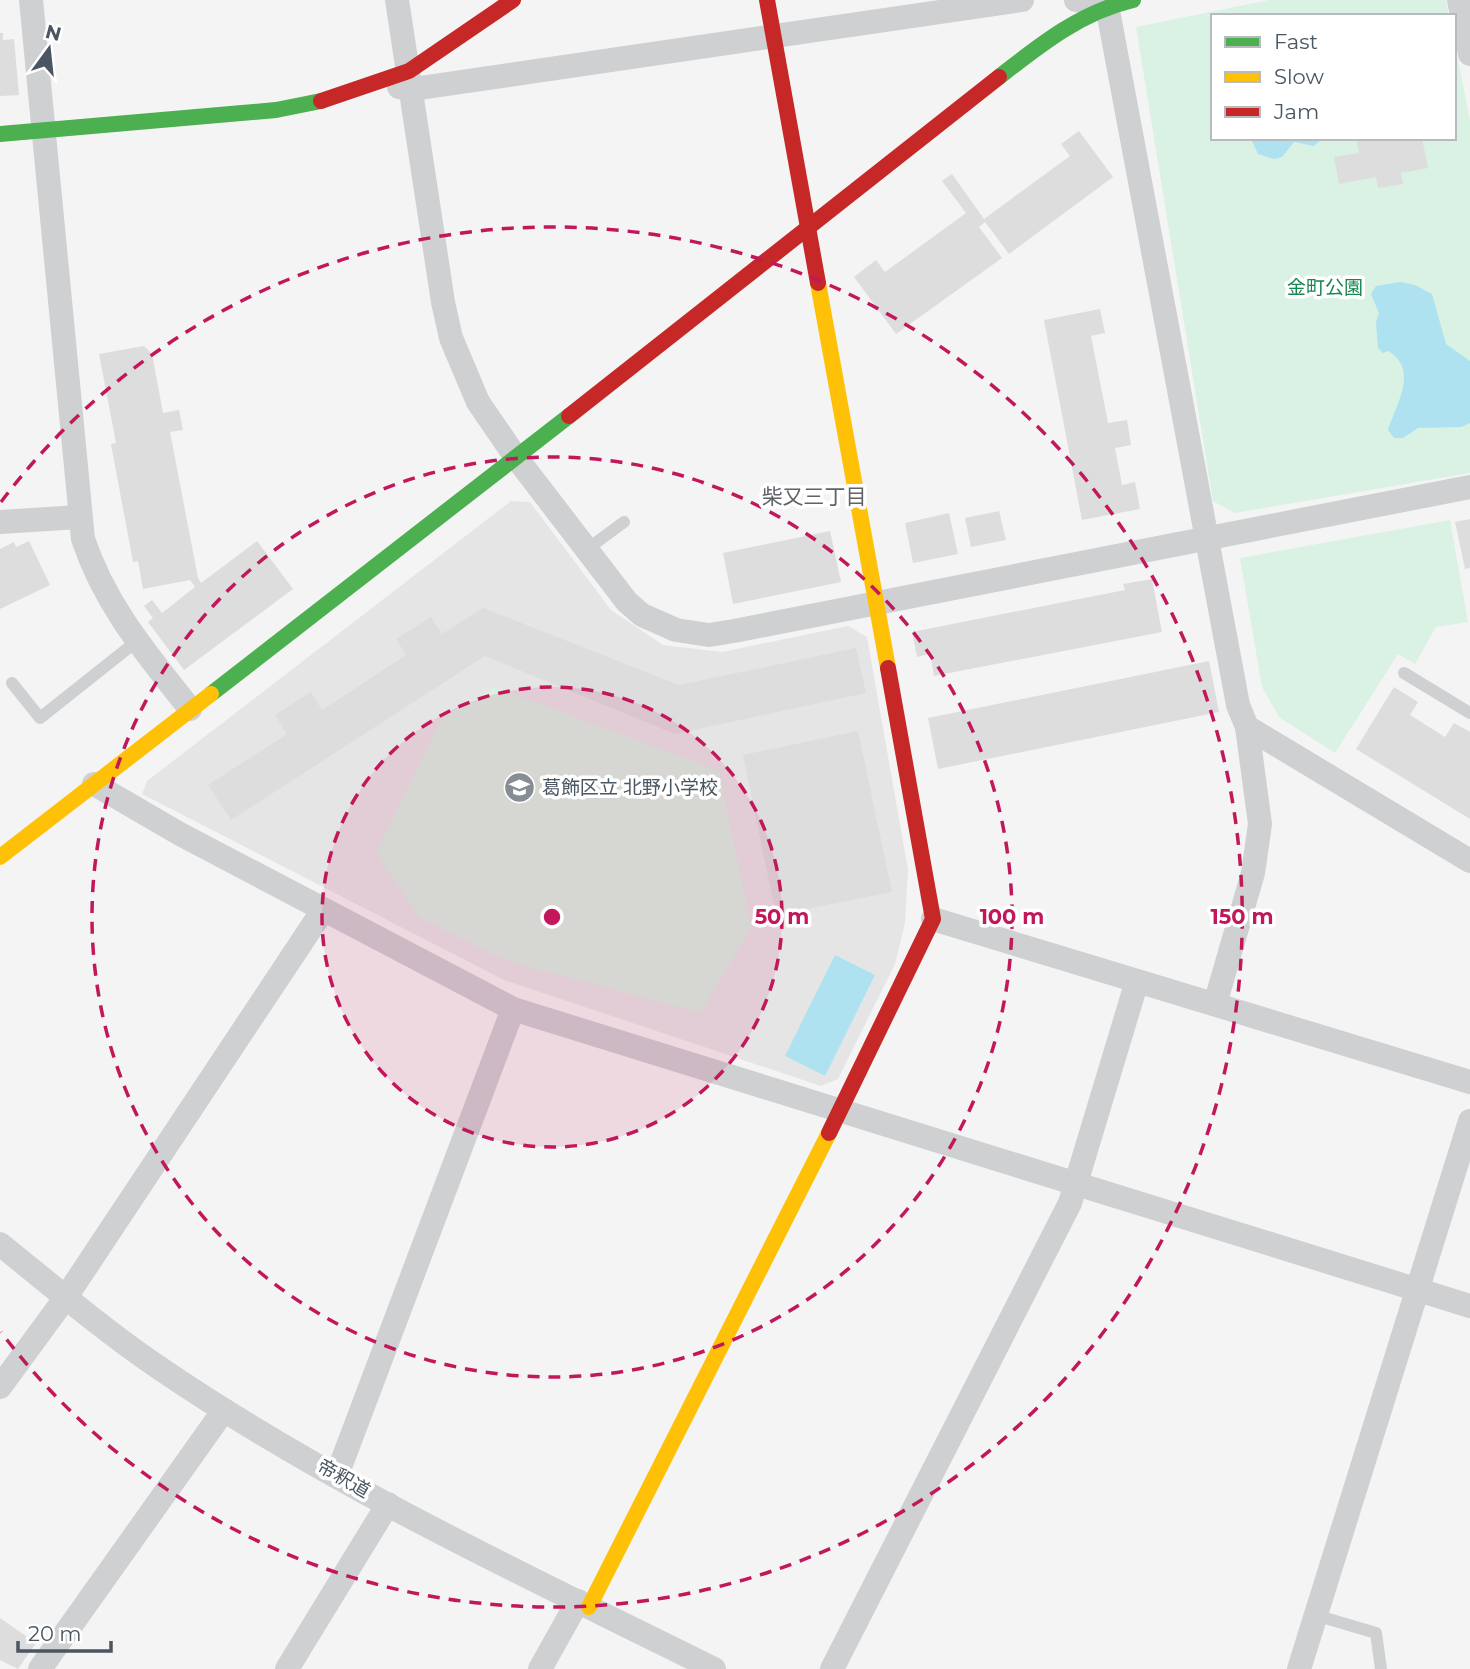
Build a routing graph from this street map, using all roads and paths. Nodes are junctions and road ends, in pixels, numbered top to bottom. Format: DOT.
graph roads {
  1 [pos="31,0"];
  2 [pos="397,0"];
  3 [pos="513,0"];
  4 [pos="767,0"];
  5 [pos="1022,0"];
  6 [pos="1076,0"];
  7 [pos="1133,0"];
  8 [pos="1459,0"];
  9 [pos="1106,3"];
  10 [pos="774,36"];
  11 [pos="1470,54"];
  12 [pos="411,80"];
  13 [pos="375,85"];
  14 [pos="42,131"];
  15 [pos="0,134"];
  16 [pos="807,228"];
  17 [pos="515,456"];
  18 [pos="1470,487"];
  19 [pos="79,517"];
  20 [pos="0,522"];
  21 [pos="624,522"];
  22 [pos="1206,538"];
  23 [pos="586,550"];
  24 [pos="878,604"];
  25 [pos="137,641"];
  26 [pos="1404,673"];
  27 [pos="12,683"];
  28 [pos="190,709"];
  29 [pos="1470,713"];
  30 [pos="1247,727"];
  31 [pos="94,784"];
  32 [pos="0,857"];
  33 [pos="1470,861"];
  34 [pos="323,910"];
  35 [pos="933,919"];
  36 [pos="1137,981"];
  37 [pos="1215,1004"];
  38 [pos="513,1009"];
  39 [pos="1470,1082"];
  40 [pos="840,1112"];
  41 [pos="1470,1121"];
  42 [pos="1076,1183"];
  43 [pos="0,1244"];
  44 [pos="1420,1290"];
  45 [pos="66,1297"];
  46 [pos="1470,1306"];
  47 [pos="0,1387"];
  48 [pos="224,1410"];
  49 [pos="337,1475"];
  50 [pos="388,1504"];
  51 [pos="583,1604"];
  52 [pos="1315,1615"];
  53 [pos="40,1669"];
  54 [pos="287,1669"];
  55 [pos="540,1669"];
  56 [pos="714,1669"];
  57 [pos="832,1669"];
  58 [pos="1299,1669"];
  59 [pos="1381,1669"];
  1 -- 14 [label="street"];
  2 -- 12 [label="street"];
  3 -- 12 [label="street"];
  4 -- 10 [label="street"];
  5 -- 10 [label="street"];
  6 -- 9 [label="street"];
  7 -- 9 [label="street"];
  8 -- 11 [label="street"];
  9 -- 16 [label="street"];
  9 -- 22 [label="street"];
  10 -- 12 [label="street"];
  10 -- 16 [label="street"];
  12 -- 13 [label="street"];
  12 -- 17 [label="street"];
  13 -- 14 [label="street"];
  14 -- 15 [label="street"];
  14 -- 19 [label="street"];
  16 -- 17 [label="street"];
  16 -- 24 [label="street"];
  17 -- 23 [label="street"];
  17 -- 28 [label="street"];
  18 -- 22 [label="street"];
  19 -- 20 [label="street"];
  19 -- 25 [label="street"];
  21 -- 23 [label="lane"];
  22 -- 24 [label="street"];
  22 -- 30 [label="street"];
  23 -- 24 [label="street"];
  24 -- 35 [label="street"];
  25 -- 27 [label="lane"];
  25 -- 28 [label="street"];
  26 -- 29 [label="lane"];
  28 -- 31 [label="street"];
  30 -- 33 [label="street"];
  30 -- 37 [label="street"];
  31 -- 32 [label="street"];
  31 -- 34 [label="street"];
  34 -- 38 [label="street"];
  34 -- 45 [label="street"];
  35 -- 36 [label="street"];
  35 -- 40 [label="street"];
  36 -- 37 [label="street"];
  36 -- 42 [label="street"];
  37 -- 39 [label="street"];
  38 -- 40 [label="street"];
  38 -- 49 [label="street"];
  40 -- 42 [label="street"];
  40 -- 51 [label="street"];
  41 -- 44 [label="street"];
  42 -- 44 [label="street"];
  42 -- 57 [label="street"];
  43 -- 45 [label="street, 帝釈道"];
  44 -- 46 [label="street"];
  44 -- 52 [label="street"];
  45 -- 47 [label="street"];
  45 -- 48 [label="street, 帝釈道"];
  48 -- 49 [label="street, 帝釈道"];
  48 -- 53 [label="street"];
  49 -- 50 [label="street, 帝釈道"];
  50 -- 51 [label="street, 帝釈道"];
  50 -- 54 [label="street"];
  51 -- 55 [label="street"];
  51 -- 56 [label="street, 帝釈道"];
  52 -- 58 [label="street"];
  52 -- 59 [label="lane"];
}
